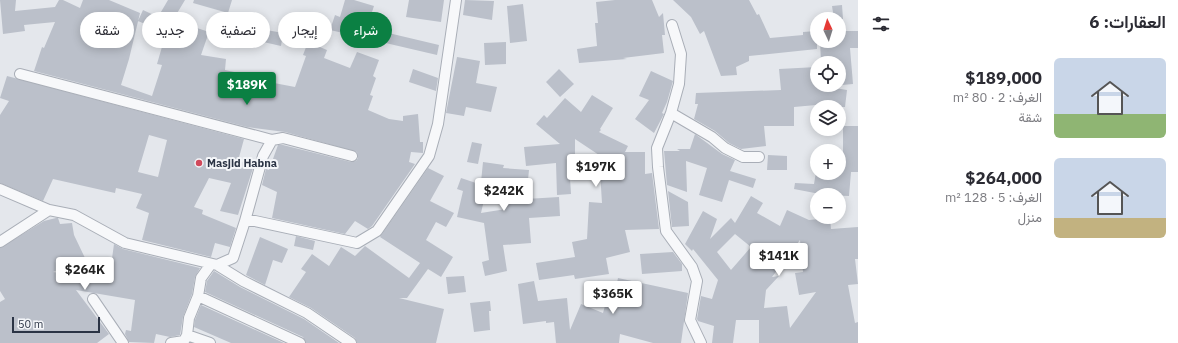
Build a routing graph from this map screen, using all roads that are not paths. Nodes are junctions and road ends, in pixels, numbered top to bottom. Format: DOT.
graph roads {
  1 [pos="456,0"];
  2 [pos="672,25"];
  3 [pos="20,74"];
  4 [pos="671,113"];
  5 [pos="272,140"];
  6 [pos="352,156"];
  7 [pos="759,157"];
  8 [pos="0,189"];
  9 [pos="49,210"];
  10 [pos="245,221"];
  11 [pos="0,242"];
  12 [pos="214,265"];
  13 [pos="198,296"];
  14 [pos="93,299"];
  15 [pos="187,335"];
  16 [pos="123,343"];
  17 [pos="171,343"];
  18 [pos="210,343"];
  19 [pos="300,343"];
  20 [pos="351,343"];
  21 [pos="701,343"];
  1 -- 10 [label="street"];
  2 -- 4 [label="street"];
  3 -- 5 [label="street"];
  4 -- 7 [label="street"];
  4 -- 21 [label="street"];
  5 -- 6 [label="street"];
  5 -- 10 [label="street"];
  8 -- 9 [label="street"];
  9 -- 11 [label="street"];
  9 -- 12 [label="street"];
  10 -- 12 [label="street"];
  12 -- 13 [label="street"];
  12 -- 20 [label="street"];
  13 -- 15 [label="street"];
  13 -- 19 [label="street"];
  14 -- 16 [label="street"];
  15 -- 17 [label="street"];
  15 -- 18 [label="street"];
}
